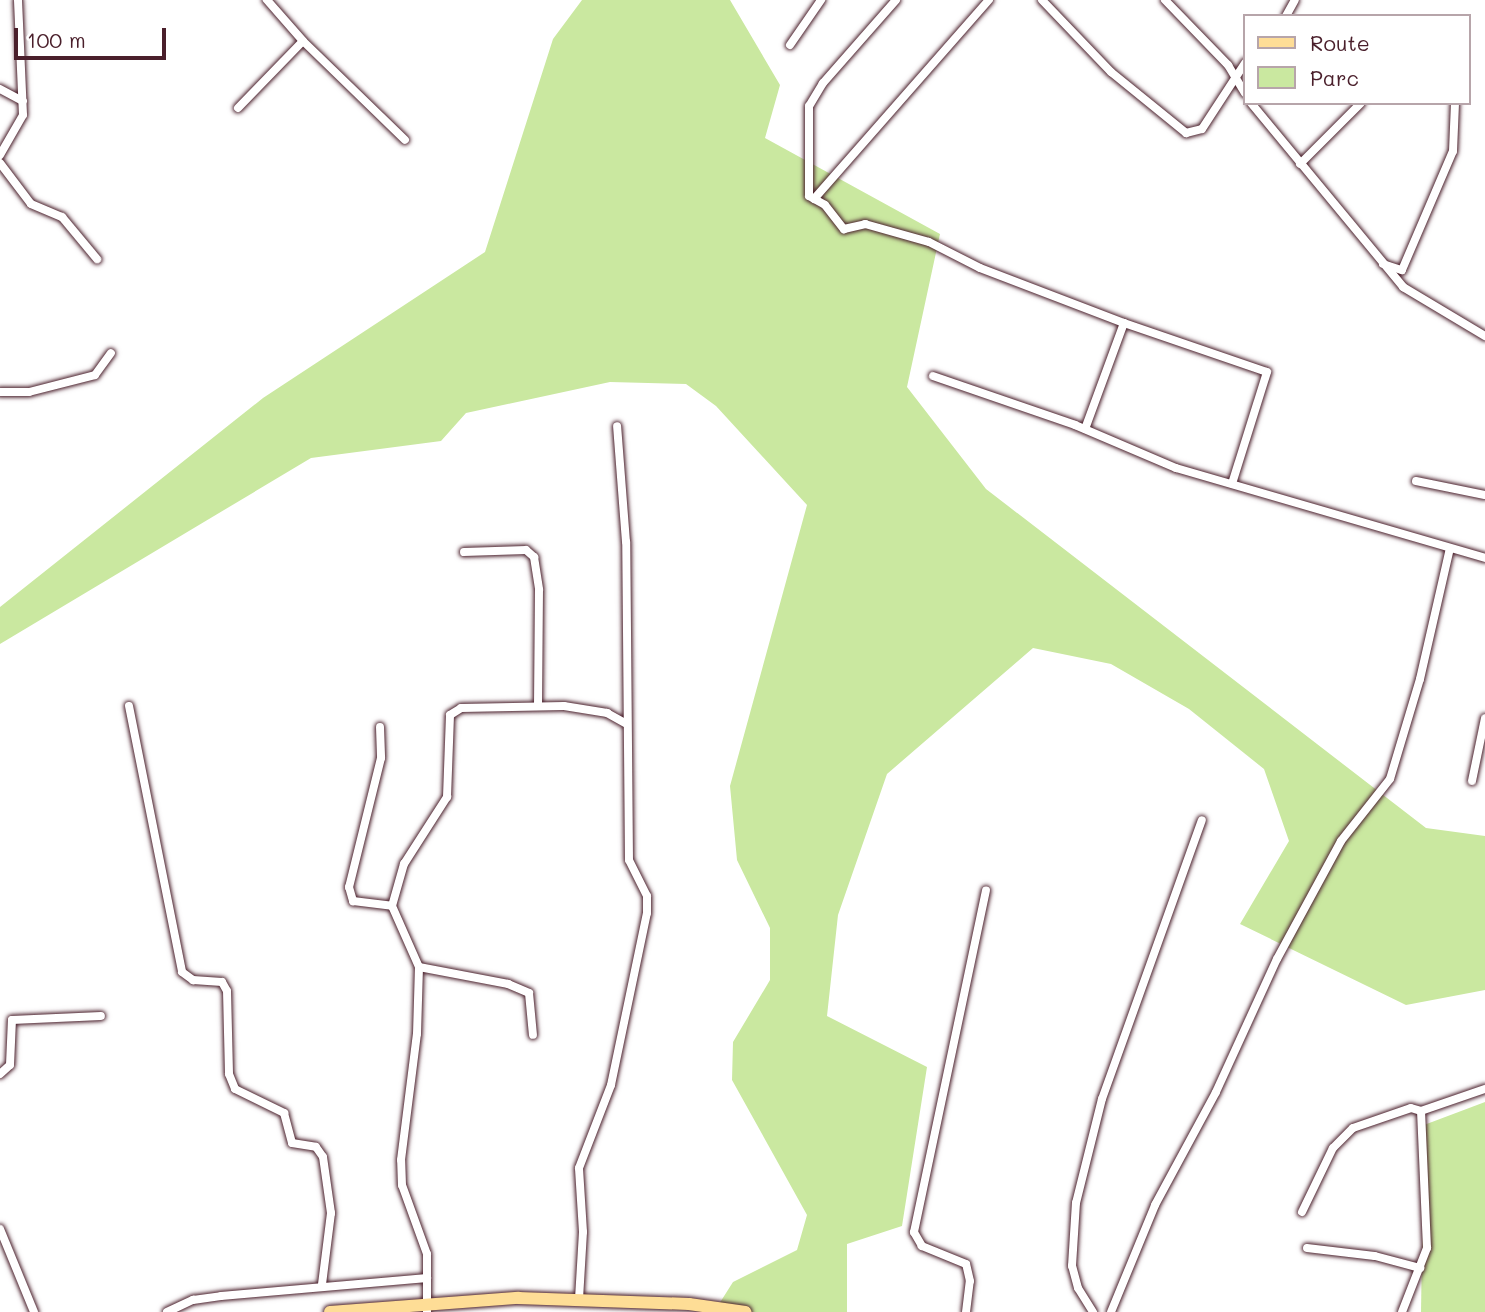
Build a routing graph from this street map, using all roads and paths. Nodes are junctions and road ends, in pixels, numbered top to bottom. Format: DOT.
graph roads {
  1 [pos="18,0"];
  2 [pos="267,0"];
  3 [pos="821,0"];
  4 [pos="896,0"];
  5 [pos="989,0"];
  6 [pos="1042,0"];
  7 [pos="1165,0"];
  8 [pos="303,41"];
  9 [pos="790,45"];
  10 [pos="1244,64"];
  11 [pos="1236,75"];
  12 [pos="0,89"];
  13 [pos="1244,91"];
  14 [pos="23,102"];
  15 [pos="1253,105"];
  16 [pos="1359,105"];
  17 [pos="1455,105"];
  18 [pos="238,108"];
  19 [pos="405,140"];
  20 [pos="0,155"];
  21 [pos="0,163"];
  22 [pos="1300,164"];
  23 [pos="814,199"];
  24 [pos="97,259"];
  25 [pos="1383,264"];
  26 [pos="1124,323"];
  27 [pos="1485,336"];
  28 [pos="111,354"];
  29 [pos="933,376"];
  30 [pos="0,391"];
  31 [pos="617,426"];
  32 [pos="1085,429"];
  33 [pos="1416,481"];
  34 [pos="1232,484"];
  35 [pos="1485,495"];
  36 [pos="1450,548"];
  37 [pos="464,552"];
  38 [pos="1485,558"];
  39 [pos="129,706"];
  40 [pos="538,706"];
  41 [pos="1485,718"];
  42 [pos="625,723"];
  43 [pos="380,727"];
  44 [pos="1472,780"];
  45 [pos="1202,820"];
  46 [pos="986,890"];
  47 [pos="392,906"];
  48 [pos="419,967"];
  49 [pos="101,1016"];
  50 [pos="533,1035"];
  51 [pos="0,1074"];
  52 [pos="1485,1089"];
  53 [pos="1421,1111"];
  54 [pos="1302,1212"];
  55 [pos="0,1229"];
  56 [pos="1307,1248"];
  57 [pos="1420,1268"];
  58 [pos="427,1278"];
  59 [pos="322,1284"];
  60 [pos="579,1299"];
  61 [pos="428,1308"];
  62 [pos="34,1312"];
  63 [pos="167,1312"];
  64 [pos="330,1312"];
  65 [pos="745,1312"];
  66 [pos="966,1312"];
  67 [pos="1093,1312"];
  68 [pos="1111,1312"];
  69 [pos="1402,1312"];
  1 -- 14 [label="street"];
  2 -- 8 [label="street"];
  3 -- 9 [label="street"];
  4 -- 23 [label="street"];
  5 -- 23 [label="street"];
  6 -- 11 [label="street"];
  7 -- 11 [label="street"];
  8 -- 18 [label="street"];
  8 -- 19 [label="street"];
  10 -- 11 [label="street"];
  11 -- 13 [label="street"];
  12 -- 14 [label="street"];
  14 -- 20 [label="street"];
  15 -- 22 [label="street"];
  16 -- 22 [label="street"];
  17 -- 25 [label="street"];
  21 -- 24 [label="street"];
  22 -- 25 [label="street"];
  23 -- 26 [label="street"];
  25 -- 27 [label="street"];
  26 -- 32 [label="street"];
  26 -- 34 [label="street"];
  28 -- 30 [label="street"];
  29 -- 32 [label="street"];
  31 -- 42 [label="street"];
  32 -- 34 [label="street"];
  33 -- 35 [label="street"];
  34 -- 36 [label="street"];
  36 -- 38 [label="street"];
  36 -- 68 [label="street"];
  37 -- 40 [label="street"];
  39 -- 59 [label="street"];
  40 -- 42 [label="street"];
  40 -- 47 [label="street"];
  41 -- 44 [label="street"];
  42 -- 60 [label="street"];
  43 -- 47 [label="street"];
  45 -- 67 [label="street"];
  46 -- 66 [label="street"];
  47 -- 48 [label="street"];
  48 -- 50 [label="street"];
  48 -- 58 [label="street"];
  49 -- 51 [label="street"];
  52 -- 53 [label="street"];
  53 -- 54 [label="street"];
  53 -- 57 [label="street"];
  55 -- 62 [label="street"];
  56 -- 57 [label="street"];
  57 -- 69 [label="street"];
  58 -- 59 [label="street"];
  58 -- 61 [label="street"];
  59 -- 63 [label="street"];
  60 -- 61 [label="main road"];
  60 -- 65 [label="main road"];
  61 -- 64 [label="main road"];
}
